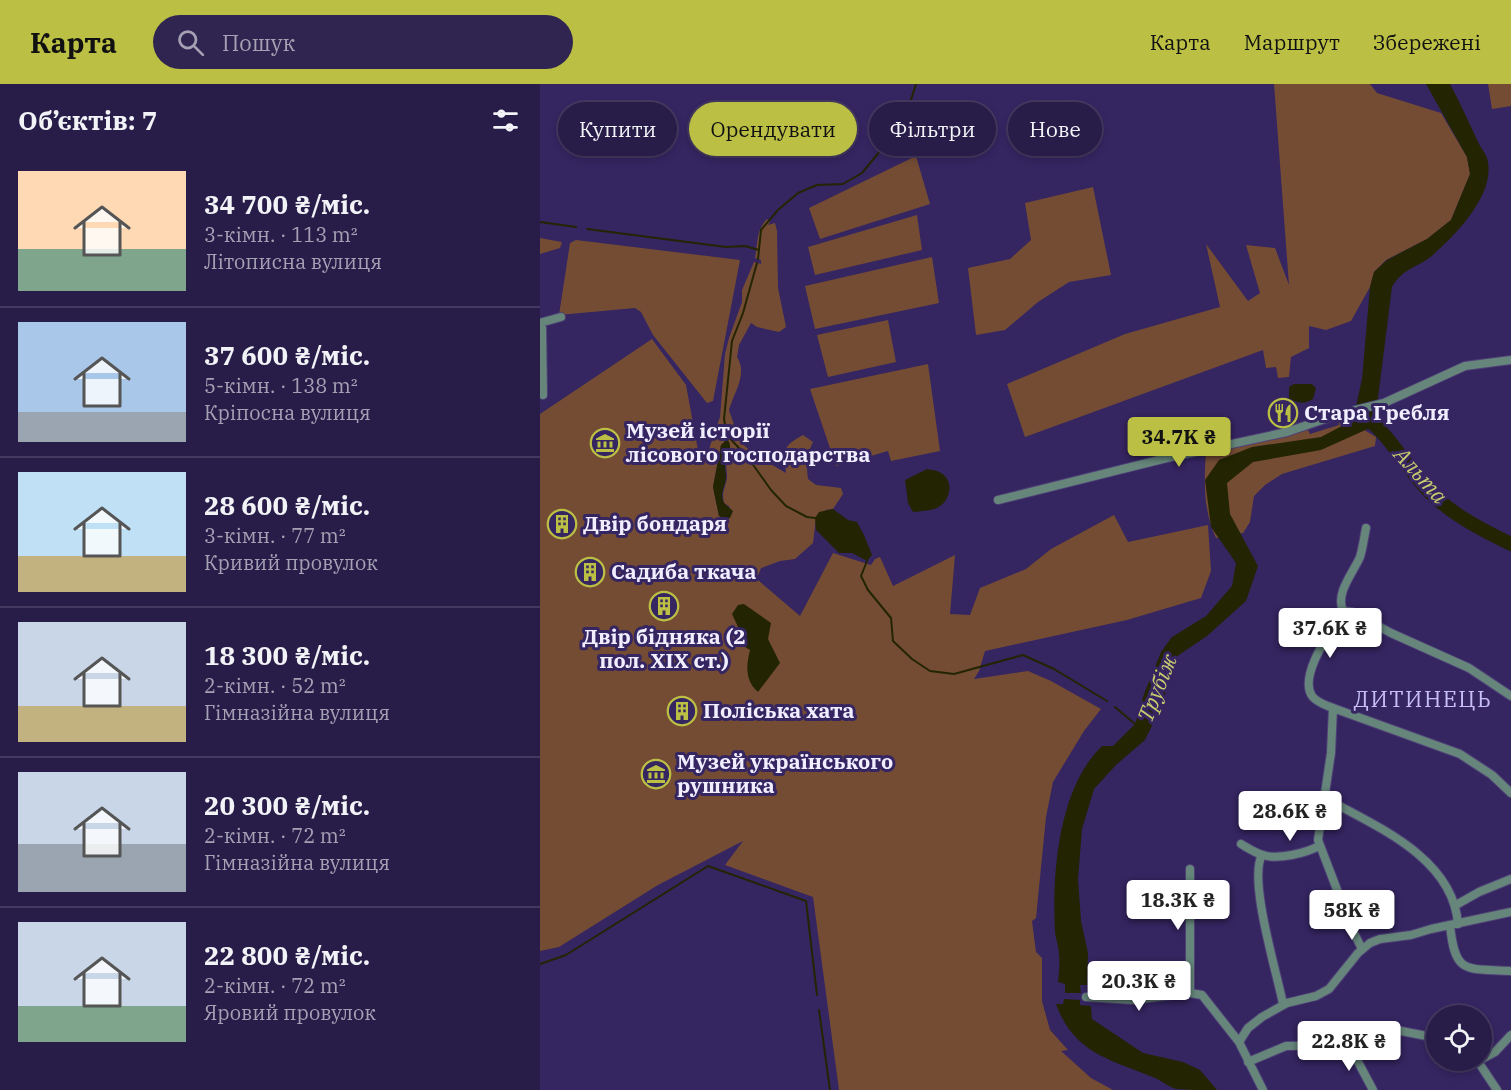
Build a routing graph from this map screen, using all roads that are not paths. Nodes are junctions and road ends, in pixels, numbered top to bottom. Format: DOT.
graph roads {
  1 [pos="561,317"];
  2 [pos="541,323"];
  3 [pos="1511,360"];
  4 [pos="543,395"];
  5 [pos="998,500"];
  6 [pos="1366,528"];
  7 [pos="1343,611"];
  8 [pos="1511,696"];
  9 [pos="1333,708"];
  10 [pos="1511,793"];
  11 [pos="1325,798"];
  12 [pos="1241,844"];
  13 [pos="1319,846"];
  14 [pos="1262,855"];
  15 [pos="1191,869"];
  16 [pos="1511,879"];
  17 [pos="1456,905"];
  18 [pos="1511,912"];
  19 [pos="1454,924"];
  20 [pos="1362,949"];
  21 [pos="1511,971"];
  22 [pos="1190,993"];
  23 [pos="1086,997"];
  24 [pos="1283,1004"];
  25 [pos="1511,1035"];
  26 [pos="1426,1036"];
  27 [pos="1239,1042"];
  28 [pos="1348,1043"];
  29 [pos="1492,1054"];
  30 [pos="1248,1062"];
  31 [pos="1486,1071"];
  32 [pos="1263,1090"];
  33 [pos="1373,1090"];
  34 [pos="1497,1090"];
  1 -- 2 [label="street"];
  2 -- 4 [label="street"];
  3 -- 5 [label="street"];
  6 -- 7 [label="street"];
  7 -- 8 [label="street"];
  7 -- 9 [label="street"];
  9 -- 10 [label="street"];
  9 -- 11 [label="street"];
  11 -- 13 [label="street"];
  11 -- 17 [label="street"];
  12 -- 14 [label="street"];
  13 -- 14 [label="street"];
  13 -- 20 [label="street"];
  14 -- 24 [label="street"];
  15 -- 22 [label="street"];
  16 -- 17 [label="street"];
  17 -- 19 [label="street"];
  18 -- 19 [label="street"];
  19 -- 20 [label="street"];
  19 -- 21 [label="street"];
  20 -- 24 [label="street"];
  22 -- 23 [label="street"];
  22 -- 27 [label="street"];
  24 -- 27 [label="street"];
  25 -- 29 [label="street"];
  26 -- 28 [label="street"];
  27 -- 30 [label="street"];
  28 -- 30 [label="street"];
  28 -- 33 [label="street"];
  30 -- 32 [label="street"];
  31 -- 34 [label="street"];
}
